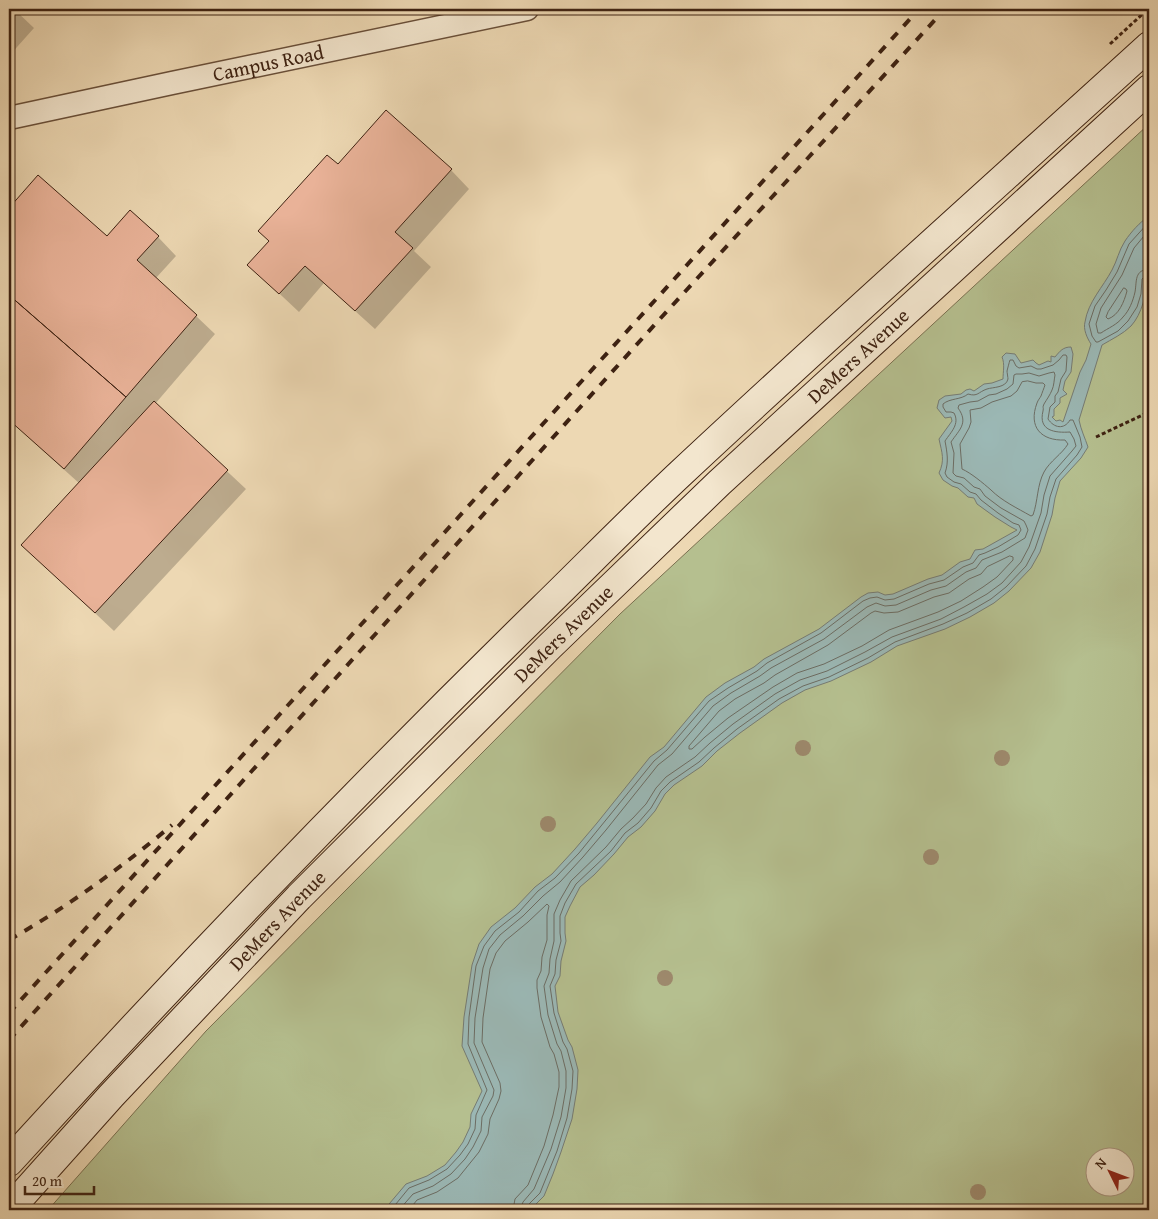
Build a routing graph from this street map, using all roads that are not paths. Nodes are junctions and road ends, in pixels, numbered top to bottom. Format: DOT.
graph roads {
  1 [pos="527,9"];
  2 [pos="1149,46"];
  3 [pos="1149,89"];
  4 [pos="9,118"];
  5 [pos="9,1162"];
  6 [pos="9,1210"];
  1 -- 4 [label="street, Campus Road"];
  2 -- 5 [label="main road, DeMers Avenue"];
  3 -- 6 [label="main road, DeMers Avenue"];
}
